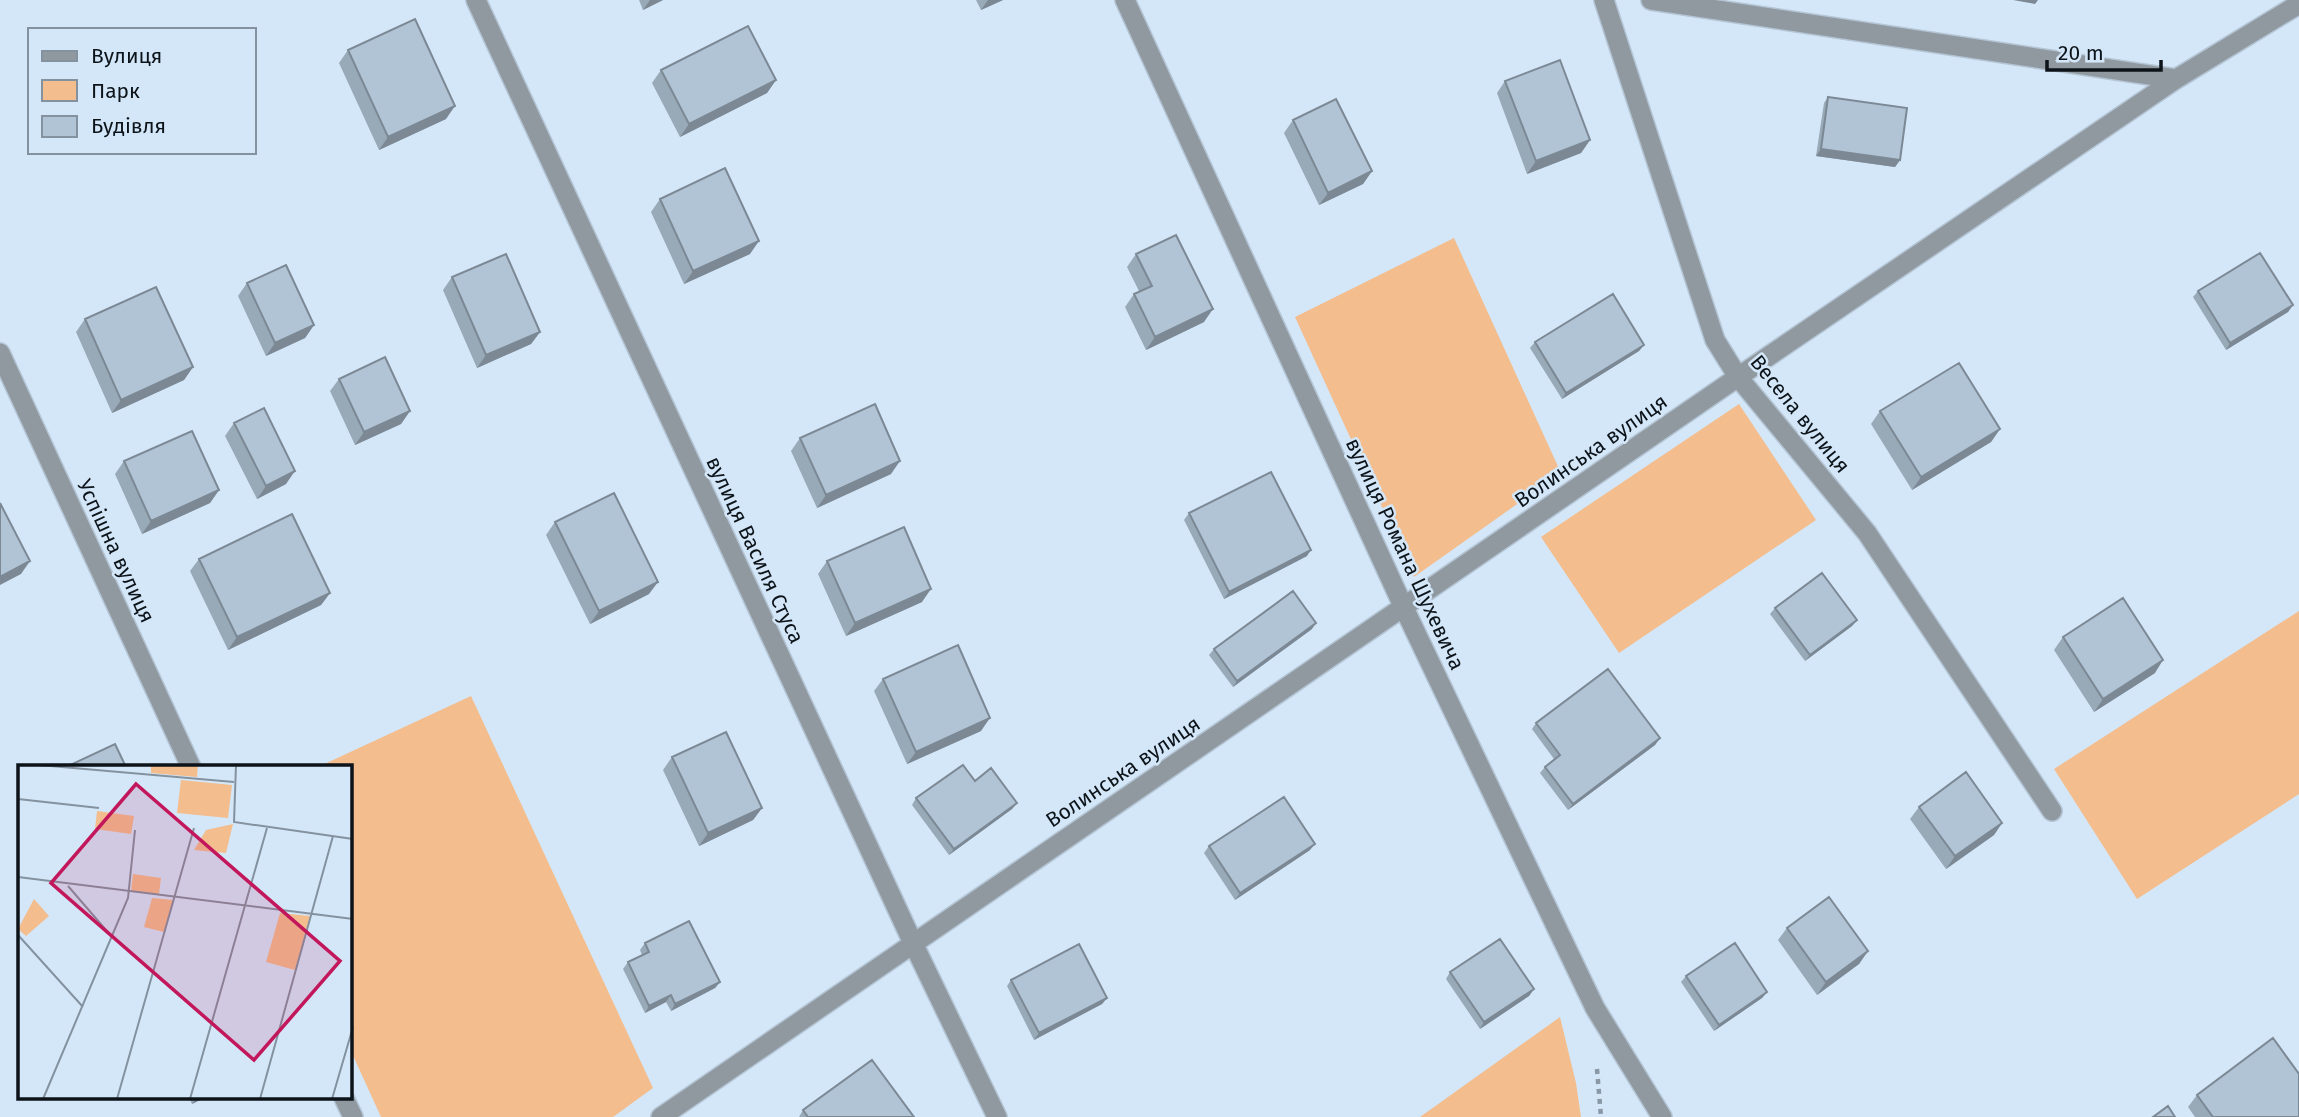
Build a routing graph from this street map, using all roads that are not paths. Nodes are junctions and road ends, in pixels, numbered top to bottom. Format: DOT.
graph roads {
  1 [pos="476,0"];
  2 [pos="1125,0"];
  3 [pos="1604,0"];
  4 [pos="1651,0"];
  5 [pos="2299,4"];
  6 [pos="2176,79"];
  7 [pos="0,353"];
  8 [pos="1738,377"];
  9 [pos="1404,608"];
  10 [pos="190,765"];
  11 [pos="2052,811"];
  12 [pos="913,943"];
  13 [pos="345,1100"];
  14 [pos="353,1117"];
  15 [pos="661,1117"];
  16 [pos="997,1117"];
  17 [pos="1662,1117"];
  1 -- 12 [label="street, вулиця Василя Стуса"];
  2 -- 9 [label="street, вулиця Романа Шухевича"];
  3 -- 8 [label="street, Весела вулиця"];
  4 -- 6 [label="street"];
  5 -- 6 [label="street, Волинська вулиця"];
  6 -- 8 [label="street, Волинська вулиця"];
  7 -- 10 [label="street, Успішна вулиця"];
  8 -- 9 [label="street, Волинська вулиця"];
  8 -- 11 [label="street, Весела вулиця"];
  9 -- 12 [label="street, Волинська вулиця"];
  9 -- 17 [label="street, вулиця Романа Шухевича"];
  12 -- 15 [label="street, Волинська вулиця"];
  12 -- 16 [label="street, вулиця Василя Стуса"];
  13 -- 14 [label="street"];
}
